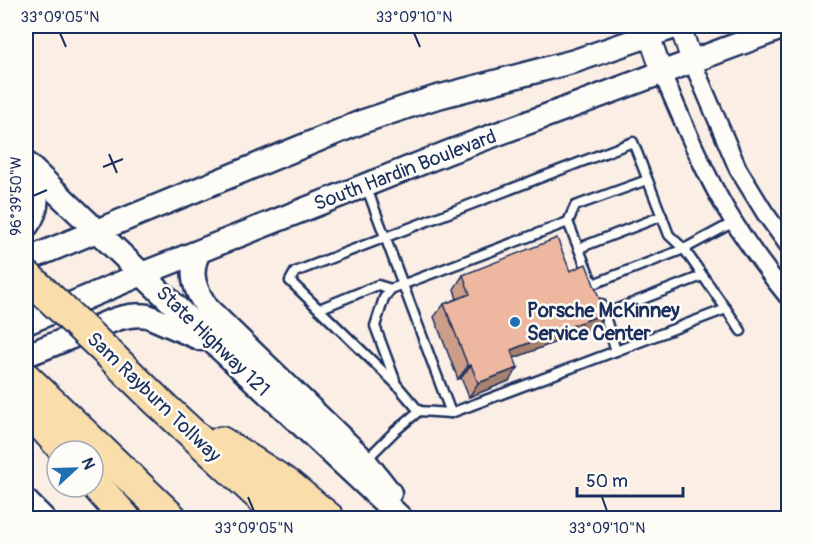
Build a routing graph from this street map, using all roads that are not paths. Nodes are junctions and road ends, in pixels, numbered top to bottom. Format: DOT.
graph roads {
  1 [pos="678,26"];
  2 [pos="787,26"];
  3 [pos="648,31"];
  4 [pos="692,62"];
  5 [pos="662,73"];
  6 [pos="28,165"];
  7 [pos="647,180"];
  8 [pos="366,185"];
  9 [pos="662,216"];
  10 [pos="568,222"];
  11 [pos="735,222"];
  12 [pos="26,227"];
  13 [pos="97,230"];
  14 [pos="386,237"];
  15 [pos="789,245"];
  16 [pos="579,248"];
  17 [pos="684,249"];
  18 [pos="199,252"];
  19 [pos="26,260"];
  20 [pos="142,274"];
  21 [pos="26,275"];
  22 [pos="702,276"];
  23 [pos="593,284"];
  24 [pos="403,285"];
  25 [pos="391,289"];
  26 [pos="789,297"];
  27 [pos="319,309"];
  28 [pos="726,309"];
  29 [pos="604,314"];
  30 [pos="26,323"];
  31 [pos="741,331"];
  32 [pos="217,346"];
  33 [pos="616,351"];
  34 [pos="26,356"];
  35 [pos="396,384"];
  36 [pos="28,390"];
  37 [pos="157,401"];
  38 [pos="419,411"];
  39 [pos="451,413"];
  40 [pos="58,439"];
  41 [pos="365,461"];
  42 [pos="105,496"];
  43 [pos="26,501"];
  44 [pos="43,519"];
  45 [pos="125,519"];
  46 [pos="172,519"];
  47 [pos="283,519"];
  48 [pos="329,519"];
  49 [pos="401,519"];
  50 [pos="409,519"];
  1 -- 3 [label="main road"];
  1 -- 4 [label="street"];
  2 -- 4 [label="main road, South Hardin Boulevard"];
  3 -- 5 [label="street"];
  3 -- 13 [label="main road"];
  4 -- 5 [label="main road, South Hardin Boulevard"];
  4 -- 15 [label="street"];
  5 -- 8 [label="main road, South Hardin Boulevard"];
  5 -- 11 [label="street"];
  6 -- 12 [label="main road"];
  6 -- 13 [label="main road, State Highway 121"];
  7 -- 9 [label="lane"];
  7 -- 10 [label="lane"];
  7 -- 14 [label="lane"];
  8 -- 14 [label="lane"];
  8 -- 18 [label="main road, South Hardin Boulevard"];
  9 -- 16 [label="lane"];
  9 -- 17 [label="lane"];
  10 -- 16 [label="lane"];
  10 -- 24 [label="lane"];
  11 -- 17 [label="lane"];
  11 -- 26 [label="street"];
  13 -- 19 [label="main road"];
  13 -- 20 [label="main road, State Highway 121"];
  14 -- 24 [label="lane"];
  14 -- 27 [label="lane"];
  16 -- 23 [label="lane"];
  17 -- 22 [label="lane"];
  17 -- 23 [label="lane"];
  18 -- 20 [label="main road, South Hardin Boulevard"];
  18 -- 41 [label="main road"];
  20 -- 30 [label="main road, South Hardin Boulevard"];
  20 -- 32 [label="main road, State Highway 121"];
  21 -- 37 [label="highway, Sam Rayburn Tollway, bridge"];
  22 -- 28 [label="lane"];
  22 -- 29 [label="lane"];
  23 -- 29 [label="lane"];
  24 -- 25 [label="lane"];
  24 -- 39 [label="lane"];
  25 -- 27 [label="lane"];
  25 -- 35 [label="lane"];
  27 -- 35 [label="lane"];
  28 -- 31 [label="lane"];
  28 -- 33 [label="lane"];
  29 -- 33 [label="lane"];
  32 -- 34 [label="main road"];
  32 -- 49 [label="main road, State Highway 121"];
  33 -- 39 [label="lane"];
  35 -- 38 [label="lane"];
  36 -- 40 [label="highway"];
  36 -- 46 [label="highway"];
  37 -- 47 [label="highway, Sam Rayburn Tollway"];
  37 -- 48 [label="highway"];
  38 -- 39 [label="lane"];
  38 -- 41 [label="lane"];
  41 -- 50 [label="main road"];
  42 -- 45 [label="highway"];
  43 -- 44 [label="main road"];
}
